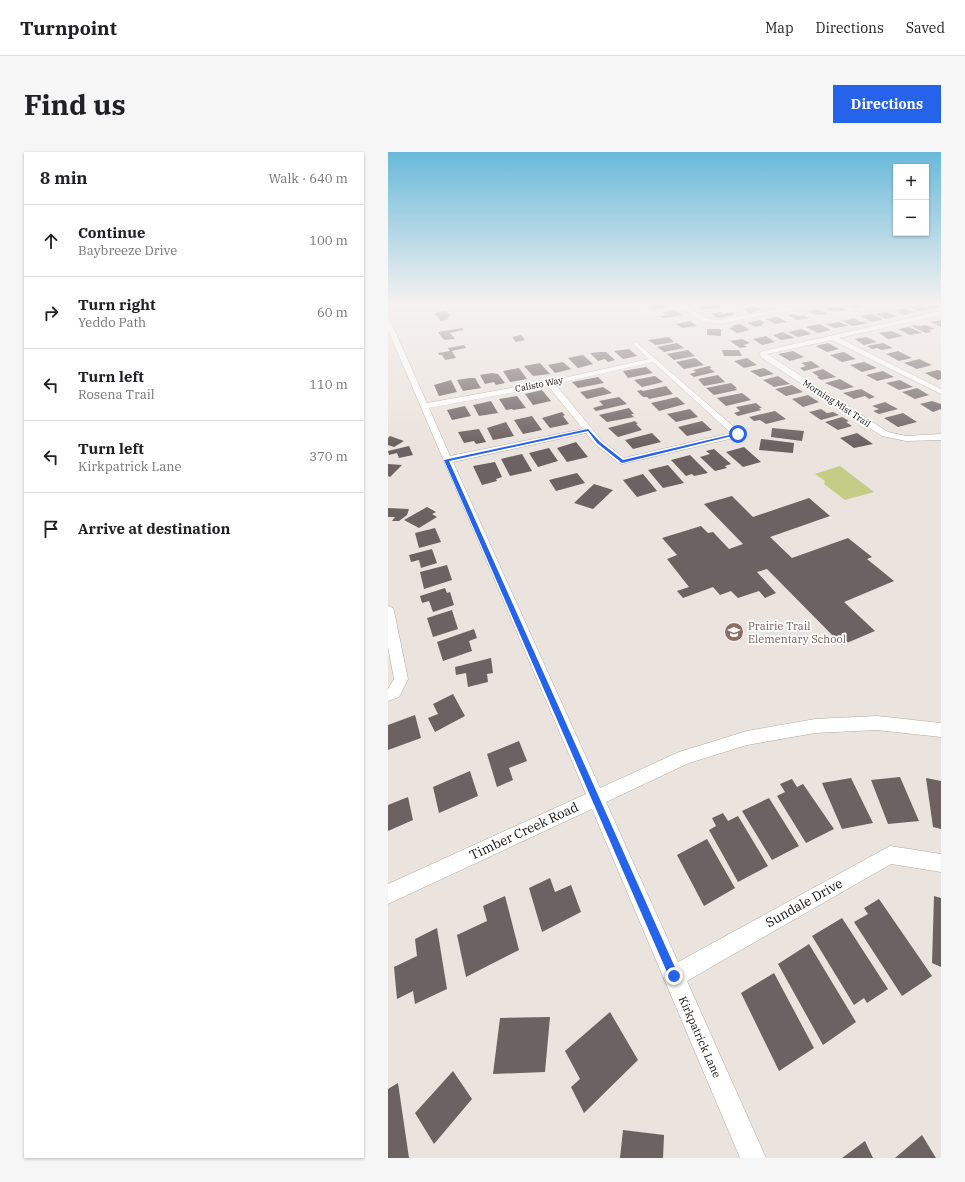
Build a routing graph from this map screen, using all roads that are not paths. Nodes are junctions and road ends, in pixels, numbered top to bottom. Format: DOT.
graph roads {
  1 [pos="400,350"];
  2 [pos="643,350"];
  3 [pos="777,350"];
  4 [pos="858,350"];
  5 [pos="654,360"];
  6 [pos="550,383"];
  7 [pos="941,392"];
  8 [pos="424,406"];
  9 [pos="588,430"];
  10 [pos="941,436"];
  11 [pos="447,460"];
  12 [pos="388,610"];
  13 [pos="388,695"];
  14 [pos="941,730"];
  15 [pos="596,798"];
  16 [pos="941,863"];
  17 [pos="388,894"];
  18 [pos="674,976"];
  19 [pos="753,1158"];
  1 -- 8 [label="street, Kirkpatrick Lane"];
  2 -- 5 [label="street"];
  3 -- 10 [label="street, Morning Mist Trail"];
  4 -- 7 [label="street"];
  5 -- 6 [label="street, Calisto Way"];
  5 -- 9 [label="street"];
  6 -- 8 [label="street, Calisto Way"];
  6 -- 9 [label="street"];
  8 -- 11 [label="street, Kirkpatrick Lane"];
  9 -- 11 [label="street"];
  11 -- 15 [label="street, Kirkpatrick Lane"];
  12 -- 13 [label="street"];
  14 -- 15 [label="street, Timber Creek Road"];
  15 -- 17 [label="street, Timber Creek Road"];
  15 -- 18 [label="street, Kirkpatrick Lane"];
  16 -- 18 [label="street, Sundale Drive"];
  18 -- 19 [label="street, Kirkpatrick Lane"];
}
